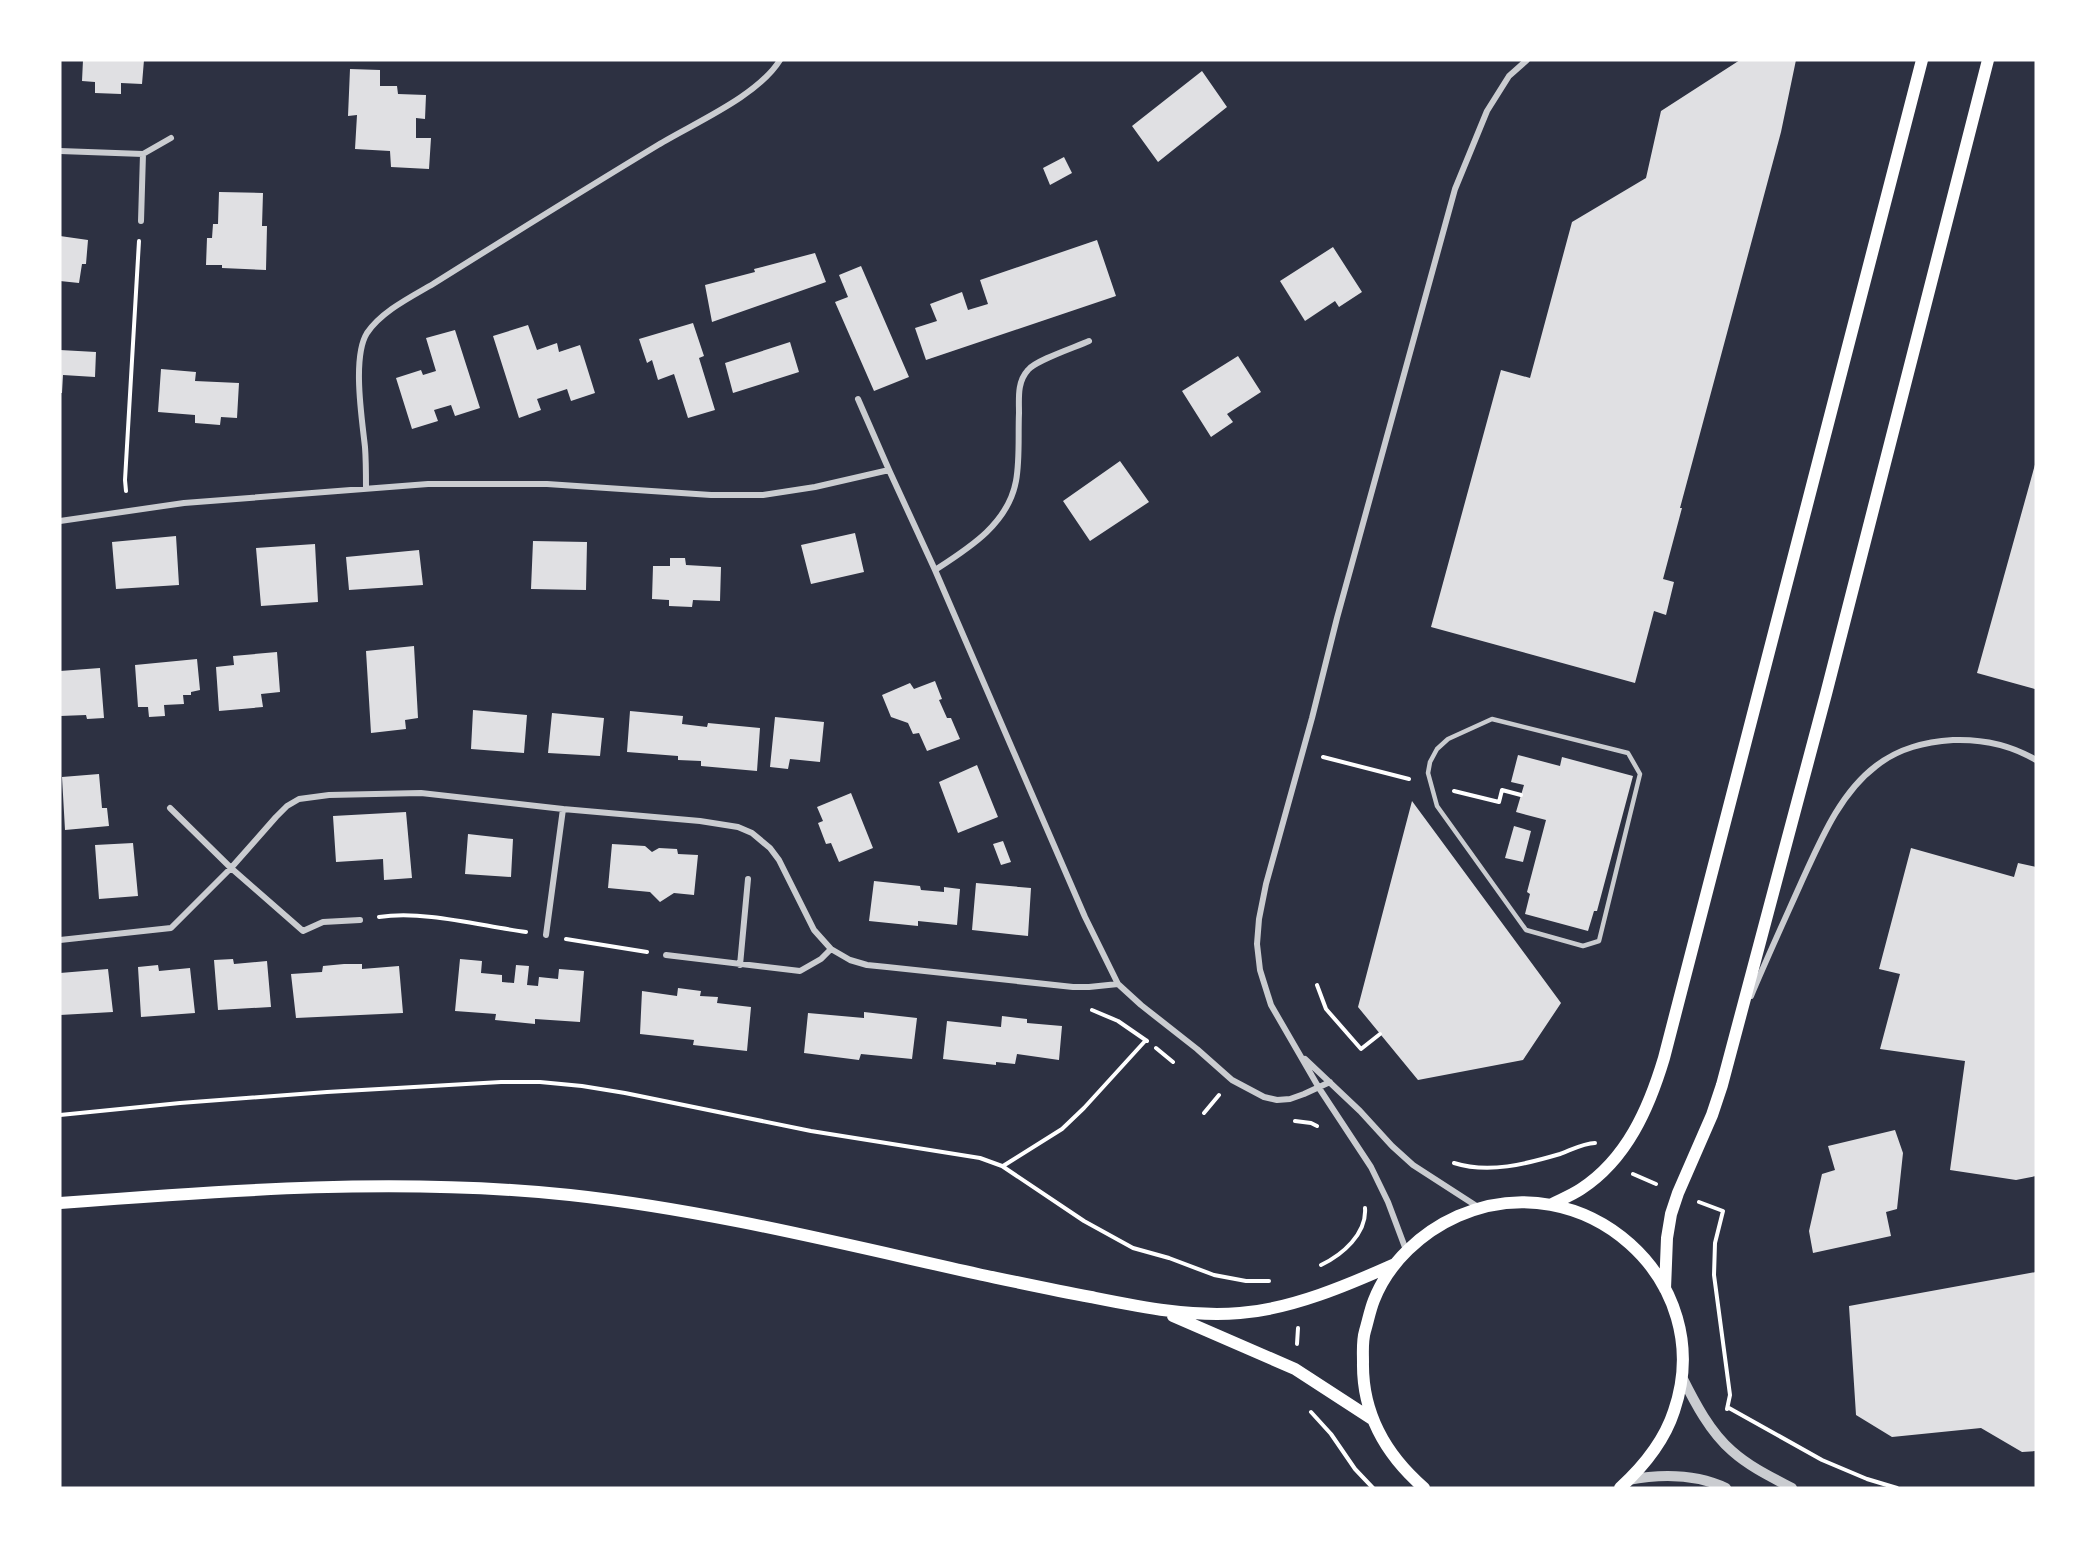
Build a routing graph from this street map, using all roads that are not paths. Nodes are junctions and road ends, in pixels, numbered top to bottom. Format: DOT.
graph roads {
  1 [pos="780,60"];
  2 [pos="1527,60"];
  3 [pos="1922,60"];
  4 [pos="1988,60"];
  5 [pos="171,138"];
  6 [pos="60,151"];
  7 [pos="143,154"];
  8 [pos="141,221"];
  9 [pos="1089,341"];
  10 [pos="858,399"];
  11 [pos="889,470"];
  12 [pos="366,488"];
  13 [pos="60,521"];
  14 [pos="935,570"];
  15 [pos="2036,760"];
  16 [pos="1430,762"];
  17 [pos="170,808"];
  18 [pos="563,809"];
  19 [pos="231,868"];
  20 [pos="748,879"];
  21 [pos="360,920"];
  22 [pos="546,936"];
  23 [pos="60,940"];
  24 [pos="831,949"];
  25 [pos="666,955"];
  26 [pos="740,965"];
  27 [pos="1118,984"];
  28 [pos="1736,1029"];
  29 [pos="1298,1053"];
  30 [pos="1330,1082"];
  31 [pos="1319,1088"];
  32 [pos="60,1203"];
  33 [pos="1552,1204"];
  34 [pos="1478,1207"];
  35 [pos="1407,1250"];
  36 [pos="1395,1264"];
  37 [pos="1665,1289"];
  38 [pos="1164,1312"];
  39 [pos="1682,1377"];
  40 [pos="1372,1419"];
  41 [pos="1624,1484"];
  42 [pos="1425,1488"];
  43 [pos="1725,1488"];
  44 [pos="1792,1488"];
  1 -- 12 [label="street"];
  2 -- 29 [label="street"];
  3 -- 33 [label="main road"];
  4 -- 28 [label="main road"];
  5 -- 7 [label="street"];
  6 -- 7 [label="street"];
  7 -- 8 [label="street"];
  9 -- 14 [label="street"];
  10 -- 11 [label="street"];
  11 -- 12 [label="street"];
  11 -- 14 [label="street"];
  12 -- 13 [label="street"];
  14 -- 27 [label="street"];
  15 -- 28 [label="street"];
  16 -- 16 [label="lane"];
  17 -- 19 [label="street"];
  18 -- 19 [label="street"];
  18 -- 22 [label="street"];
  18 -- 24 [label="street"];
  19 -- 21 [label="street"];
  19 -- 23 [label="street"];
  20 -- 26 [label="street"];
  24 -- 26 [label="street"];
  24 -- 27 [label="street"];
  25 -- 26 [label="street"];
  27 -- 31 [label="street"];
  28 -- 37 [label="main road"];
  29 -- 30 [label="street"];
  29 -- 31 [label="street"];
  30 -- 31 [label="street"];
  30 -- 34 [label="street"];
  31 -- 35 [label="street"];
  32 -- 38 [label="main road"];
  33 -- 34 [label="main road"];
  33 -- 37 [label="main road"];
  34 -- 35 [label="main road"];
  35 -- 36 [label="main road"];
  36 -- 38 [label="main road"];
  36 -- 40 [label="main road"];
  37 -- 39 [label="main road"];
  38 -- 40 [label="main road"];
  39 -- 41 [label="main road"];
  39 -- 44 [label="street"];
  40 -- 42 [label="main road"];
  41 -- 43 [label="street"];
}
